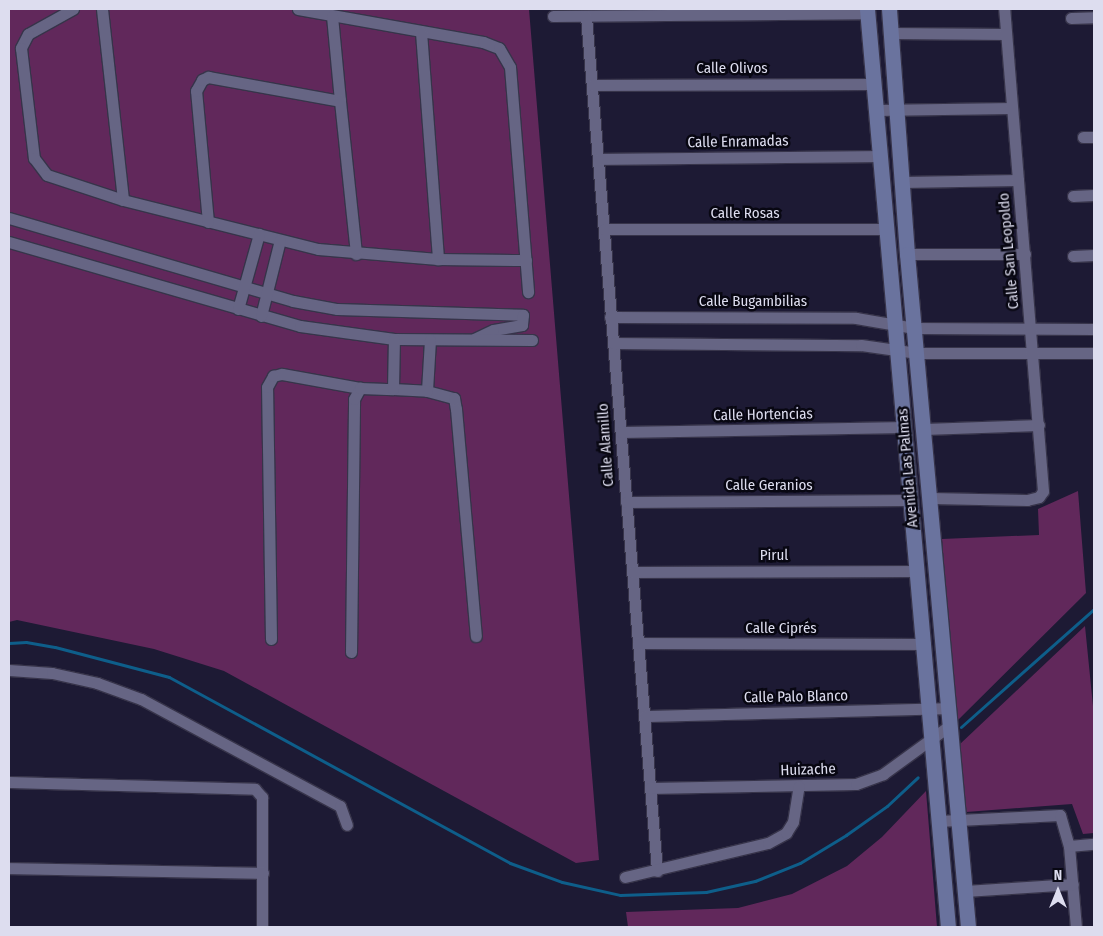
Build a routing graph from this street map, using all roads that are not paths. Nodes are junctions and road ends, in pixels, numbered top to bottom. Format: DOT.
graph roads {
  1 [pos="73,9"];
  2 [pos="102,9"];
  3 [pos="298,9"];
  4 [pos="889,9"];
  5 [pos="1004,9"];
  6 [pos="867,11"];
  7 [pos="332,16"];
  8 [pos="553,16"];
  9 [pos="586,16"];
  10 [pos="1094,17"];
  11 [pos="1071,18"];
  12 [pos="421,32"];
  13 [pos="891,33"];
  14 [pos="1006,34"];
  15 [pos="872,84"];
  16 [pos="592,85"];
  17 [pos="340,102"];
  18 [pos="1012,108"];
  19 [pos="896,109"];
  20 [pos="875,110"];
  21 [pos="879,156"];
  22 [pos="598,159"];
  23 [pos="1018,180"];
  24 [pos="902,182"];
  25 [pos="1094,195"];
  26 [pos="1073,196"];
  27 [pos="123,200"];
  28 [pos="9,218"];
  29 [pos="208,222"];
  30 [pos="887,228"];
  31 [pos="604,230"];
  32 [pos="259,234"];
  33 [pos="280,240"];
  34 [pos="9,242"];
  35 [pos="356,254"];
  36 [pos="907,254"];
  37 [pos="1025,254"];
  38 [pos="1094,255"];
  39 [pos="1073,256"];
  40 [pos="438,259"];
  41 [pos="526,260"];
  42 [pos="245,286"];
  43 [pos="528,292"];
  44 [pos="267,293"];
  45 [pos="238,309"];
  46 [pos="261,316"];
  47 [pos="610,317"];
  48 [pos="895,323"];
  49 [pos="914,328"];
  50 [pos="1030,329"];
  51 [pos="1094,329"];
  52 [pos="394,339"];
  53 [pos="474,339"];
  54 [pos="430,340"];
  55 [pos="532,340"];
  56 [pos="613,343"];
  57 [pos="898,350"];
  58 [pos="1033,352"];
  59 [pos="1094,352"];
  60 [pos="917,353"];
  61 [pos="360,388"];
  62 [pos="392,389"];
  63 [pos="427,391"];
  64 [pos="1039,424"];
  65 [pos="906,427"];
  66 [pos="924,430"];
  67 [pos="621,432"];
  68 [pos="931,498"];
  69 [pos="912,500"];
  70 [pos="626,502"];
  71 [pos="917,571"];
  72 [pos="632,572"];
  73 [pos="476,636"];
  74 [pos="271,639"];
  75 [pos="638,643"];
  76 [pos="925,644"];
  77 [pos="351,652"];
  78 [pos="9,670"];
  79 [pos="948,708"];
  80 [pos="929,709"];
  81 [pos="644,716"];
  82 [pos="950,726"];
  83 [pos="931,737"];
  84 [pos="9,782"];
  85 [pos="799,786"];
  86 [pos="650,788"];
  87 [pos="958,820"];
  88 [pos="938,822"];
  89 [pos="347,825"];
  90 [pos="1094,844"];
  91 [pos="1069,846"];
  92 [pos="9,868"];
  93 [pos="657,871"];
  94 [pos="263,873"];
  95 [pos="625,876"];
  96 [pos="1073,884"];
  97 [pos="965,891"];
  98 [pos="262,927"];
  99 [pos="948,927"];
  100 [pos="968,927"];
  101 [pos="1076,927"];
  1 -- 27 [label="street"];
  2 -- 27 [label="street"];
  3 -- 7 [label="street"];
  4 -- 13 [label="street, Avenida Las Palmas"];
  5 -- 14 [label="street, Calle San Leopoldo"];
  6 -- 9 [label="street"];
  6 -- 15 [label="street, Avenida Las Palmas"];
  7 -- 12 [label="street"];
  7 -- 17 [label="street"];
  8 -- 9 [label="street"];
  9 -- 16 [label="street, Calle Alamillo"];
  10 -- 11 [label="street"];
  12 -- 40 [label="street"];
  12 -- 41 [label="street"];
  13 -- 14 [label="street"];
  13 -- 19 [label="street, Avenida Las Palmas"];
  14 -- 18 [label="street, Calle San Leopoldo"];
  15 -- 16 [label="street, Calle Olivos"];
  15 -- 20 [label="street, Avenida Las Palmas"];
  16 -- 22 [label="street, Calle Alamillo"];
  17 -- 29 [label="street"];
  17 -- 35 [label="street"];
  18 -- 19 [label="street"];
  18 -- 23 [label="street, Calle San Leopoldo"];
  19 -- 20 [label="street"];
  19 -- 24 [label="street, Avenida Las Palmas"];
  20 -- 21 [label="street, Avenida Las Palmas"];
  21 -- 22 [label="street, Calle Enramadas"];
  21 -- 30 [label="street, Avenida Las Palmas"];
  22 -- 31 [label="street, Calle Alamillo"];
  23 -- 24 [label="street"];
  23 -- 37 [label="street, Calle San Leopoldo"];
  24 -- 36 [label="street, Avenida Las Palmas"];
  25 -- 26 [label="street"];
  27 -- 29 [label="street"];
  28 -- 42 [label="street"];
  29 -- 32 [label="street"];
  30 -- 31 [label="street, Calle Rosas"];
  30 -- 48 [label="street, Avenida Las Palmas"];
  31 -- 47 [label="street, Calle Alamillo"];
  32 -- 33 [label="street"];
  32 -- 42 [label="street"];
  33 -- 35 [label="street"];
  33 -- 44 [label="street"];
  34 -- 45 [label="street"];
  35 -- 40 [label="street"];
  36 -- 37 [label="street"];
  36 -- 49 [label="street, Avenida Las Palmas"];
  37 -- 50 [label="street, Calle San Leopoldo"];
  38 -- 39 [label="street"];
  40 -- 41 [label="street"];
  41 -- 43 [label="street"];
  42 -- 44 [label="street"];
  42 -- 45 [label="street"];
  44 -- 46 [label="street"];
  44 -- 53 [label="street"];
  45 -- 46 [label="street"];
  46 -- 52 [label="street"];
  47 -- 48 [label="street, Calle Bugambilias"];
  47 -- 56 [label="street, Calle Alamillo"];
  48 -- 49 [label="street, Calle Bugambilias"];
  48 -- 57 [label="street, Avenida Las Palmas"];
  49 -- 50 [label="street, Calle Bugambilias"];
  49 -- 60 [label="street, Avenida Las Palmas"];
  50 -- 51 [label="street, Calle Bugambilias"];
  50 -- 58 [label="street, Calle San Leopoldo"];
  52 -- 54 [label="street"];
  52 -- 62 [label="street"];
  53 -- 54 [label="street"];
  53 -- 55 [label="street"];
  54 -- 63 [label="street"];
  56 -- 57 [label="street"];
  56 -- 67 [label="street, Calle Alamillo"];
  57 -- 60 [label="street"];
  57 -- 65 [label="street, Avenida Las Palmas"];
  58 -- 59 [label="street"];
  58 -- 60 [label="street"];
  58 -- 64 [label="street, Calle San Leopoldo"];
  60 -- 66 [label="street, Avenida Las Palmas"];
  61 -- 62 [label="street"];
  61 -- 74 [label="street"];
  61 -- 77 [label="street"];
  62 -- 63 [label="street"];
  63 -- 73 [label="street"];
  64 -- 66 [label="street"];
  64 -- 68 [label="street, Calle San Leopoldo"];
  65 -- 67 [label="street, Calle Hortencias"];
  65 -- 69 [label="street, Avenida Las Palmas"];
  66 -- 68 [label="street, Avenida Las Palmas"];
  67 -- 70 [label="street, Calle Alamillo"];
  68 -- 79 [label="street, Avenida Las Palmas"];
  69 -- 70 [label="street, Calle Geranios"];
  69 -- 71 [label="street, Avenida Las Palmas"];
  70 -- 72 [label="street, Calle Alamillo"];
  71 -- 72 [label="street, Pirul"];
  71 -- 76 [label="street, Avenida Las Palmas"];
  72 -- 75 [label="street, Calle Alamillo"];
  75 -- 76 [label="street, Calle Ciprés"];
  75 -- 81 [label="street, Calle Alamillo"];
  76 -- 80 [label="street, Avenida Las Palmas"];
  78 -- 89 [label="street"];
  79 -- 80 [label="street, Calle Palo Blanco"];
  79 -- 82 [label="street, Avenida Las Palmas"];
  80 -- 81 [label="street, Calle Palo Blanco"];
  80 -- 83 [label="street, Avenida Las Palmas"];
  81 -- 86 [label="street, Calle Alamillo"];
  82 -- 83 [label="street, Huizache"];
  82 -- 87 [label="street, Avenida Las Palmas"];
  83 -- 85 [label="street, Huizache"];
  83 -- 88 [label="street, Avenida Las Palmas"];
  84 -- 94 [label="street"];
  85 -- 86 [label="street, Huizache"];
  85 -- 93 [label="street"];
  86 -- 93 [label="street, Calle Alamillo"];
  87 -- 88 [label="street"];
  87 -- 91 [label="street"];
  87 -- 97 [label="street, Avenida Las Palmas"];
  88 -- 99 [label="street, Avenida Las Palmas"];
  90 -- 91 [label="street"];
  91 -- 96 [label="street"];
  92 -- 94 [label="street"];
  93 -- 95 [label="street"];
  94 -- 98 [label="street"];
  96 -- 97 [label="street"];
  96 -- 101 [label="street"];
  97 -- 100 [label="street, Avenida Las Palmas"];
}
